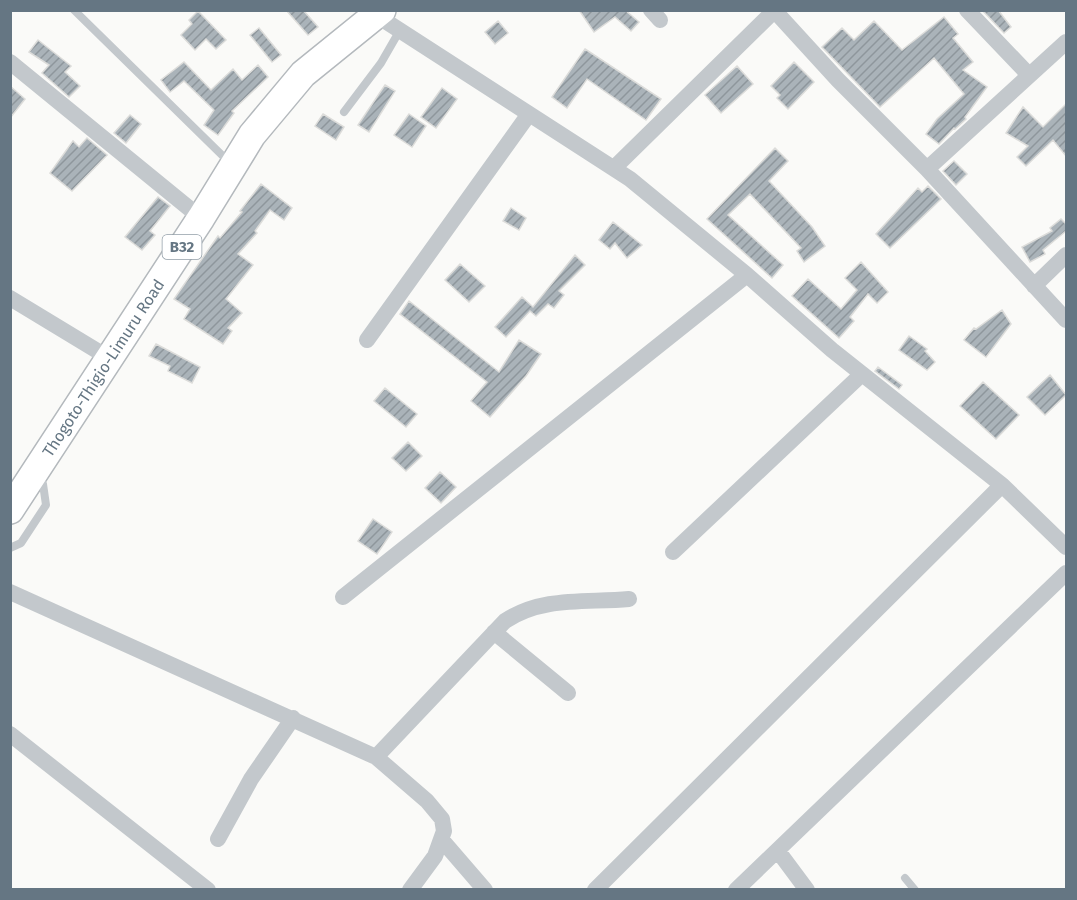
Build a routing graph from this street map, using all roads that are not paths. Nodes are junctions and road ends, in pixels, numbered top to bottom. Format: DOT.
graph roads {
  1 [pos="74,10"];
  2 [pos="967,10"];
  3 [pos="774,11"];
  4 [pos="386,18"];
  5 [pos="1066,42"];
  6 [pos="10,62"];
  7 [pos="1029,75"];
  8 [pos="344,112"];
  9 [pos="529,114"];
  10 [pos="232,166"];
  11 [pos="614,168"];
  12 [pos="927,169"];
  13 [pos="201,218"];
  14 [pos="1066,255"];
  15 [pos="747,275"];
  16 [pos="1034,286"];
  17 [pos="10,298"];
  18 [pos="1066,320"];
  19 [pos="367,340"];
  20 [pos="109,358"];
  21 [pos="862,374"];
  22 [pos="35,472"];
  23 [pos="1002,485"];
  24 [pos="14,498"];
  25 [pos="1066,547"];
  26 [pos="10,548"];
  27 [pos="673,552"];
  28 [pos="1066,573"];
  29 [pos="10,592"];
  30 [pos="343,597"];
  31 [pos="630,599"];
  32 [pos="494,632"];
  33 [pos="568,693"];
  34 [pos="292,718"];
  35 [pos="10,734"];
  36 [pos="376,757"];
  37 [pos="218,839"];
  38 [pos="441,839"];
  39 [pos="777,851"];
  40 [pos="904,878"];
  41 [pos="207,890"];
  42 [pos="410,890"];
  43 [pos="485,890"];
  44 [pos="595,890"];
  45 [pos="736,890"];
  46 [pos="807,890"];
  47 [pos="915,890"];
  1 -- 10 [label="lane"];
  2 -- 7 [label="street"];
  3 -- 11 [label="street"];
  3 -- 12 [label="street"];
  4 -- 8 [label="lane"];
  4 -- 9 [label="street"];
  4 -- 10 [label="highway, Thogoto-Thigio-Limuru Road / B32"];
  5 -- 7 [label="street"];
  6 -- 13 [label="street"];
  7 -- 12 [label="street"];
  9 -- 11 [label="street"];
  9 -- 19 [label="street"];
  10 -- 13 [label="highway, Thogoto-Thigio-Limuru Road / B32"];
  11 -- 15 [label="street"];
  12 -- 16 [label="street"];
  13 -- 20 [label="highway, Thogoto-Thigio-Limuru Road / B32"];
  14 -- 16 [label="street"];
  15 -- 21 [label="street"];
  15 -- 30 [label="street"];
  16 -- 18 [label="street"];
  17 -- 20 [label="street"];
  20 -- 22 [label="highway, Thogoto-Thigio-Limuru Road / B32"];
  21 -- 23 [label="street"];
  21 -- 27 [label="street"];
  22 -- 24 [label="highway, Thogoto-Thigio-Limuru Road / B32"];
  22 -- 26 [label="lane"];
  23 -- 25 [label="street"];
  23 -- 44 [label="street"];
  28 -- 39 [label="street"];
  29 -- 34 [label="street"];
  31 -- 32 [label="street"];
  32 -- 33 [label="street"];
  32 -- 36 [label="street"];
  34 -- 36 [label="street"];
  34 -- 37 [label="street"];
  35 -- 41 [label="street"];
  36 -- 38 [label="street"];
  38 -- 42 [label="street"];
  38 -- 43 [label="street"];
  39 -- 45 [label="street"];
  39 -- 46 [label="street"];
  40 -- 47 [label="lane"];
}
